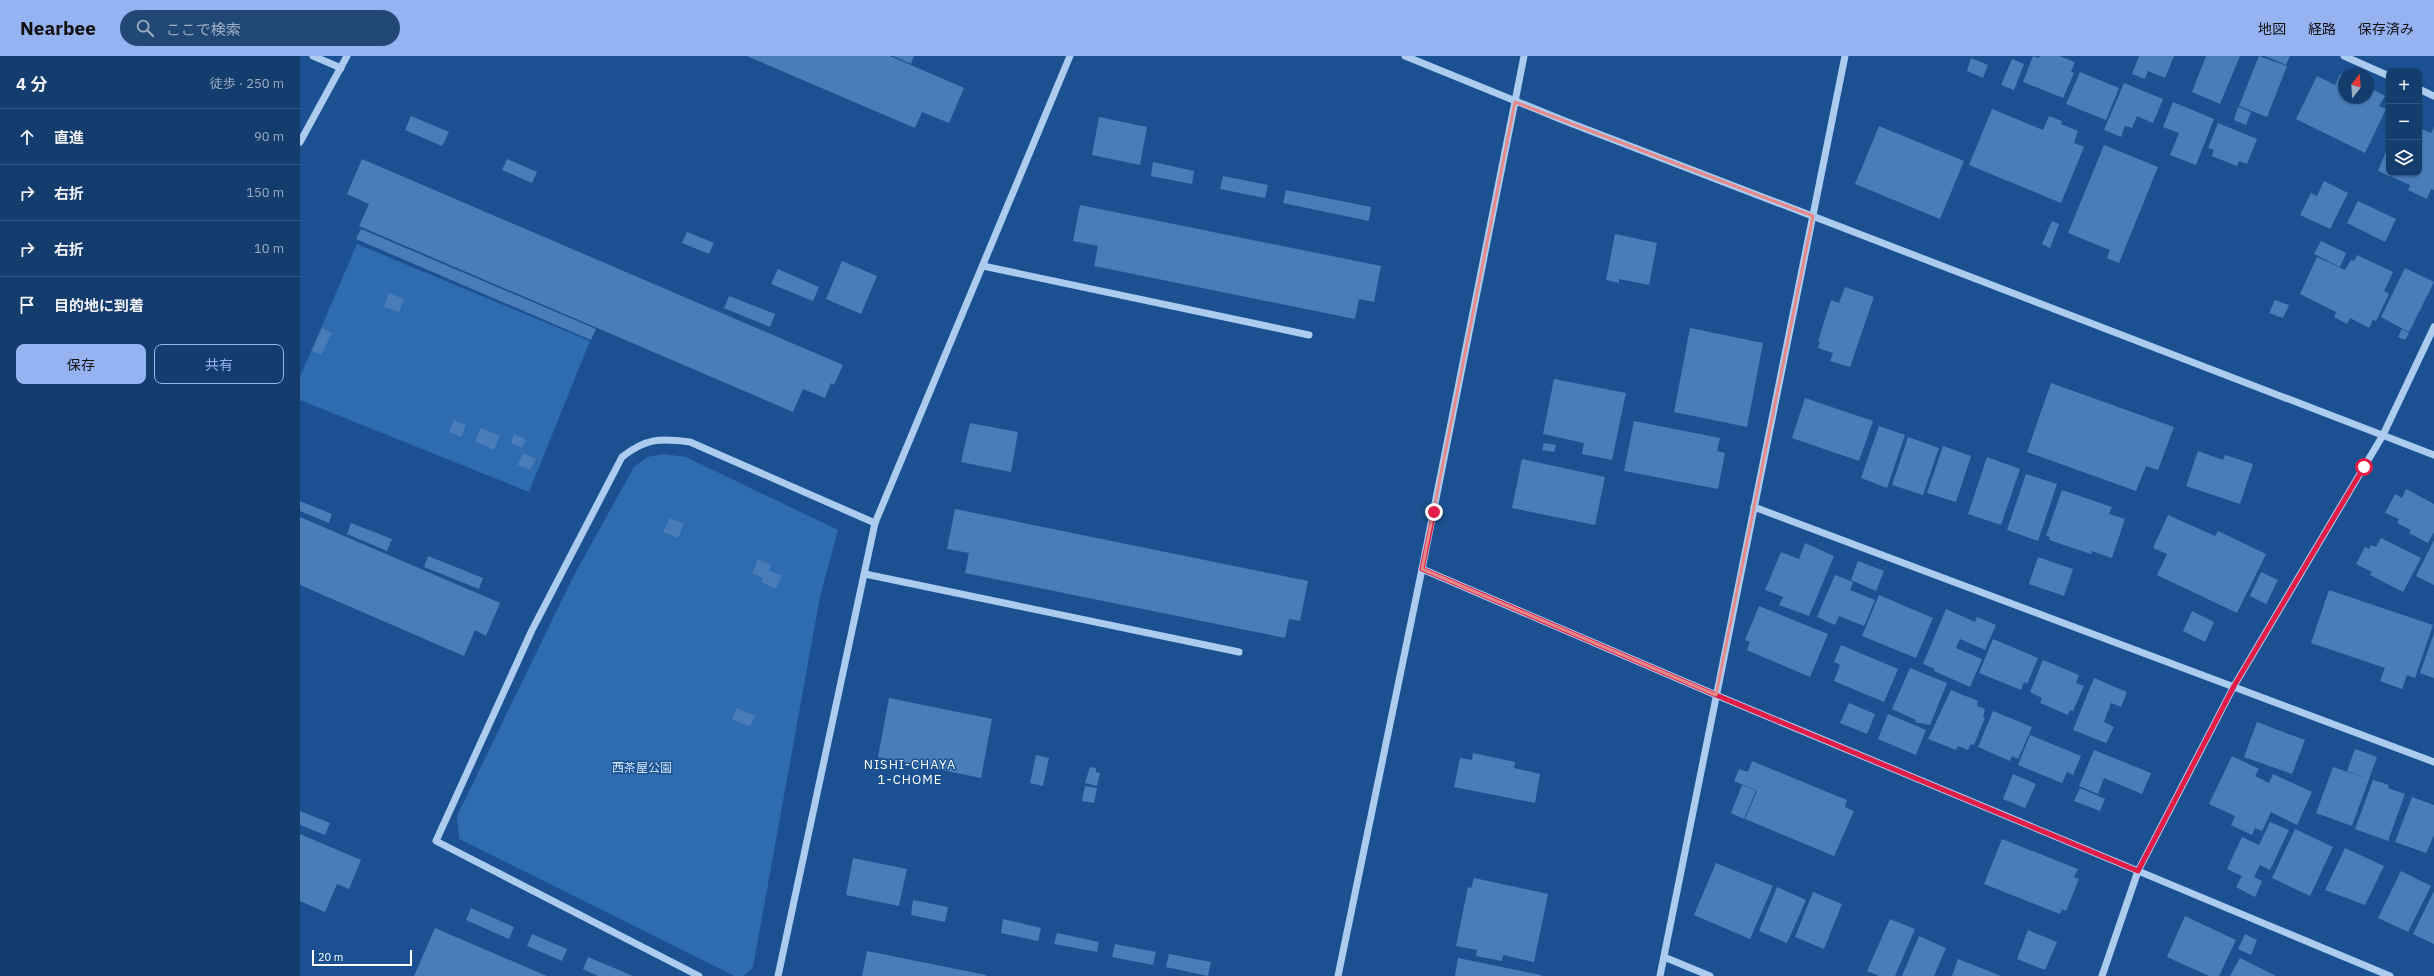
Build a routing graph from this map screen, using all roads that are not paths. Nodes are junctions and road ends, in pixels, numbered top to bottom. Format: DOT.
graph roads {
  1 [pos="313,56"];
  2 [pos="347,56"];
  3 [pos="1070,56"];
  4 [pos="1405,56"];
  5 [pos="1524,56"];
  6 [pos="1845,56"];
  7 [pos="2344,56"];
  8 [pos="341,68"];
  9 [pos="2386,75"];
  10 [pos="2422,90"];
  11 [pos="2434,96"];
  12 [pos="1515,102"];
  13 [pos="300,142"];
  14 [pos="1813,216"];
  15 [pos="983,266"];
  16 [pos="2434,327"];
  17 [pos="1309,335"];
  18 [pos="2382,435"];
  19 [pos="2434,455"];
  20 [pos="1754,507"];
  21 [pos="875,523"];
  22 [pos="1422,569"];
  23 [pos="865,574"];
  24 [pos="1238,652"];
  25 [pos="2234,686"];
  26 [pos="1716,695"];
  27 [pos="2434,762"];
  28 [pos="2138,871"];
  29 [pos="1664,957"];
  30 [pos="699,976"];
  31 [pos="778,976"];
  32 [pos="1338,976"];
  33 [pos="1660,976"];
  34 [pos="1710,976"];
  35 [pos="2102,976"];
  36 [pos="2390,976"];
  1 -- 8 [label="street"];
  2 -- 8 [label="street"];
  3 -- 15 [label="street"];
  4 -- 12 [label="street"];
  5 -- 12 [label="street"];
  6 -- 14 [label="street"];
  7 -- 9 [label="street"];
  8 -- 13 [label="street"];
  10 -- 11 [label="street"];
  12 -- 14 [label="street"];
  12 -- 22 [label="street"];
  14 -- 18 [label="street"];
  14 -- 20 [label="street"];
  15 -- 17 [label="street"];
  15 -- 21 [label="street"];
  16 -- 18 [label="street"];
  18 -- 19 [label="street"];
  18 -- 25 [label="street"];
  20 -- 25 [label="street"];
  20 -- 26 [label="street"];
  21 -- 23 [label="street"];
  21 -- 30 [label="street"];
  22 -- 26 [label="street"];
  22 -- 32 [label="street"];
  23 -- 24 [label="street"];
  23 -- 31 [label="street"];
  25 -- 27 [label="street"];
  25 -- 28 [label="street"];
  26 -- 28 [label="street"];
  26 -- 29 [label="street"];
  28 -- 35 [label="street"];
  28 -- 36 [label="street"];
  29 -- 33 [label="street"];
  29 -- 34 [label="street"];
}
